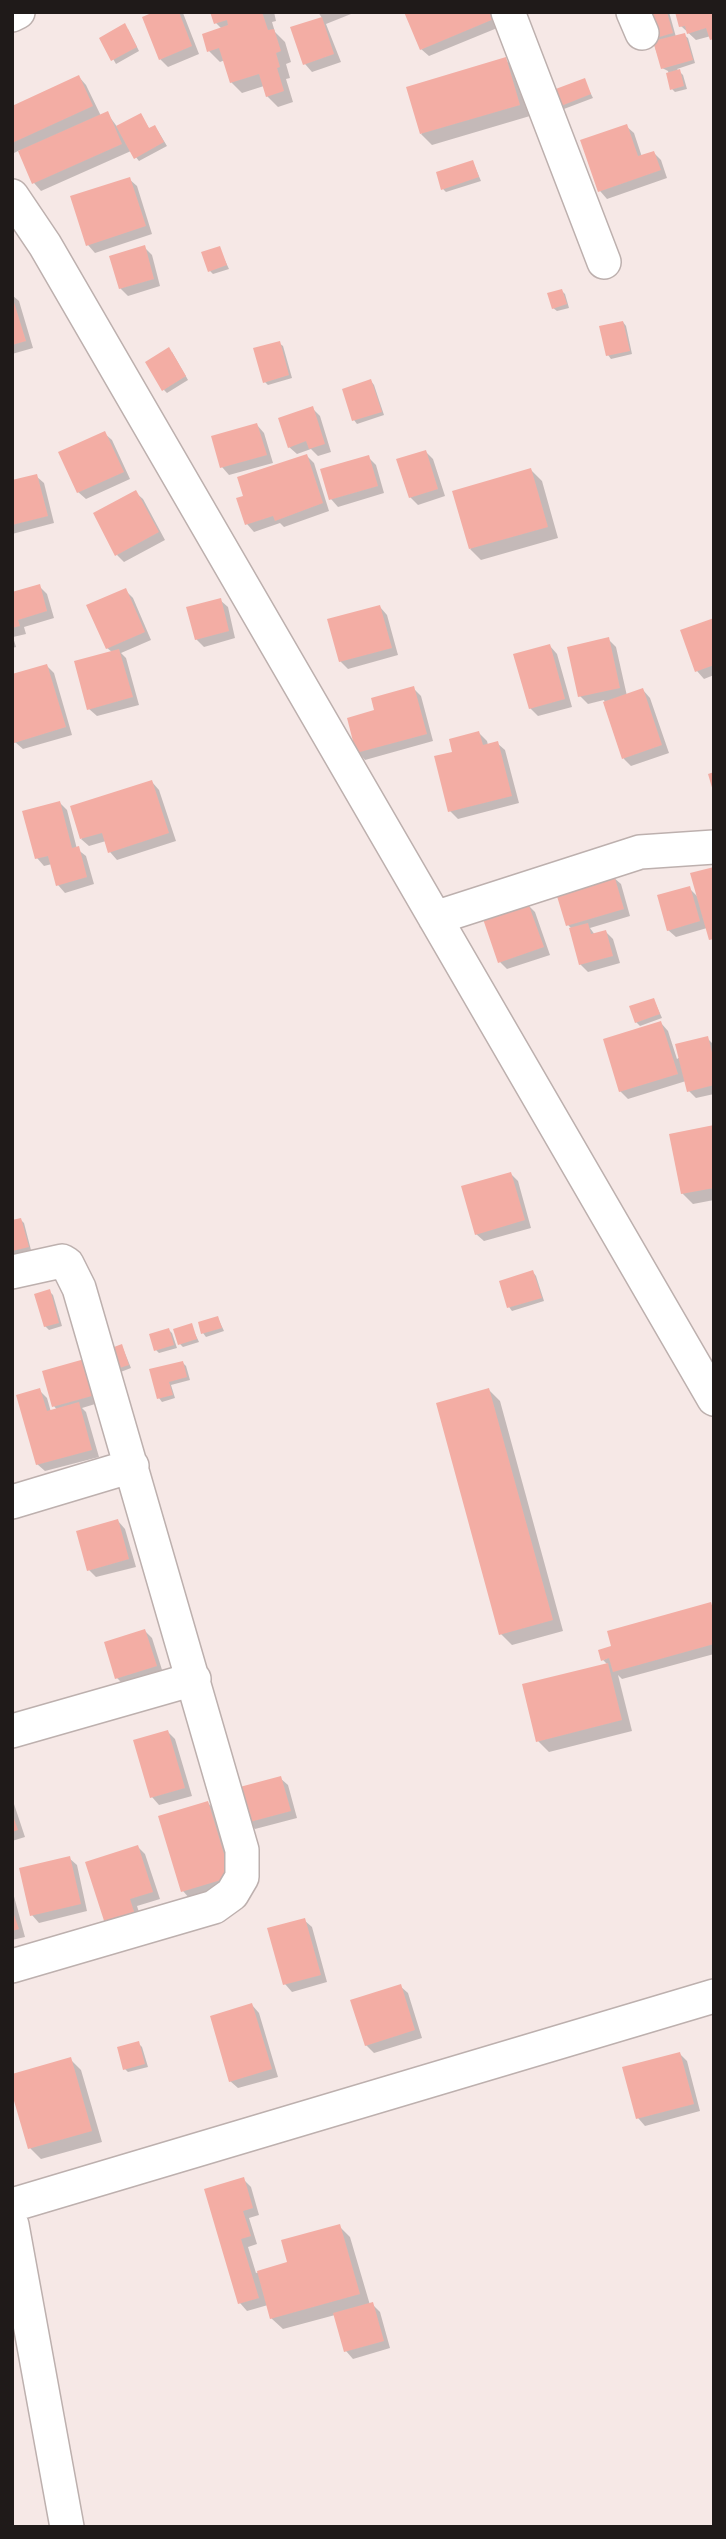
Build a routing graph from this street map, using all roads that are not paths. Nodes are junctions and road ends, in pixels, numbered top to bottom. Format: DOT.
graph roads {
  1 [pos="18,12"];
  2 [pos="508,12"];
  3 [pos="12,15"];
  4 [pos="12,196"];
  5 [pos="604,262"];
  6 [pos="714,847"];
  7 [pos="435,918"];
  8 [pos="12,1272"];
  9 [pos="714,1399"];
  10 [pos="132,1466"];
  11 [pos="12,1502"];
  12 [pos="194,1679"];
  13 [pos="12,1731"];
  14 [pos="12,1966"];
  15 [pos="714,1996"];
  16 [pos="12,2205"];
  17 [pos="12,2225"];
  18 [pos="67,2527"];
  1 -- 3 [label="street"];
  2 -- 5 [label="street"];
  4 -- 7 [label="street"];
  6 -- 7 [label="street"];
  7 -- 9 [label="street"];
  8 -- 10 [label="street"];
  10 -- 11 [label="street"];
  10 -- 12 [label="street"];
  12 -- 13 [label="street"];
  12 -- 14 [label="street"];
  15 -- 16 [label="street"];
  17 -- 18 [label="street"];
}
